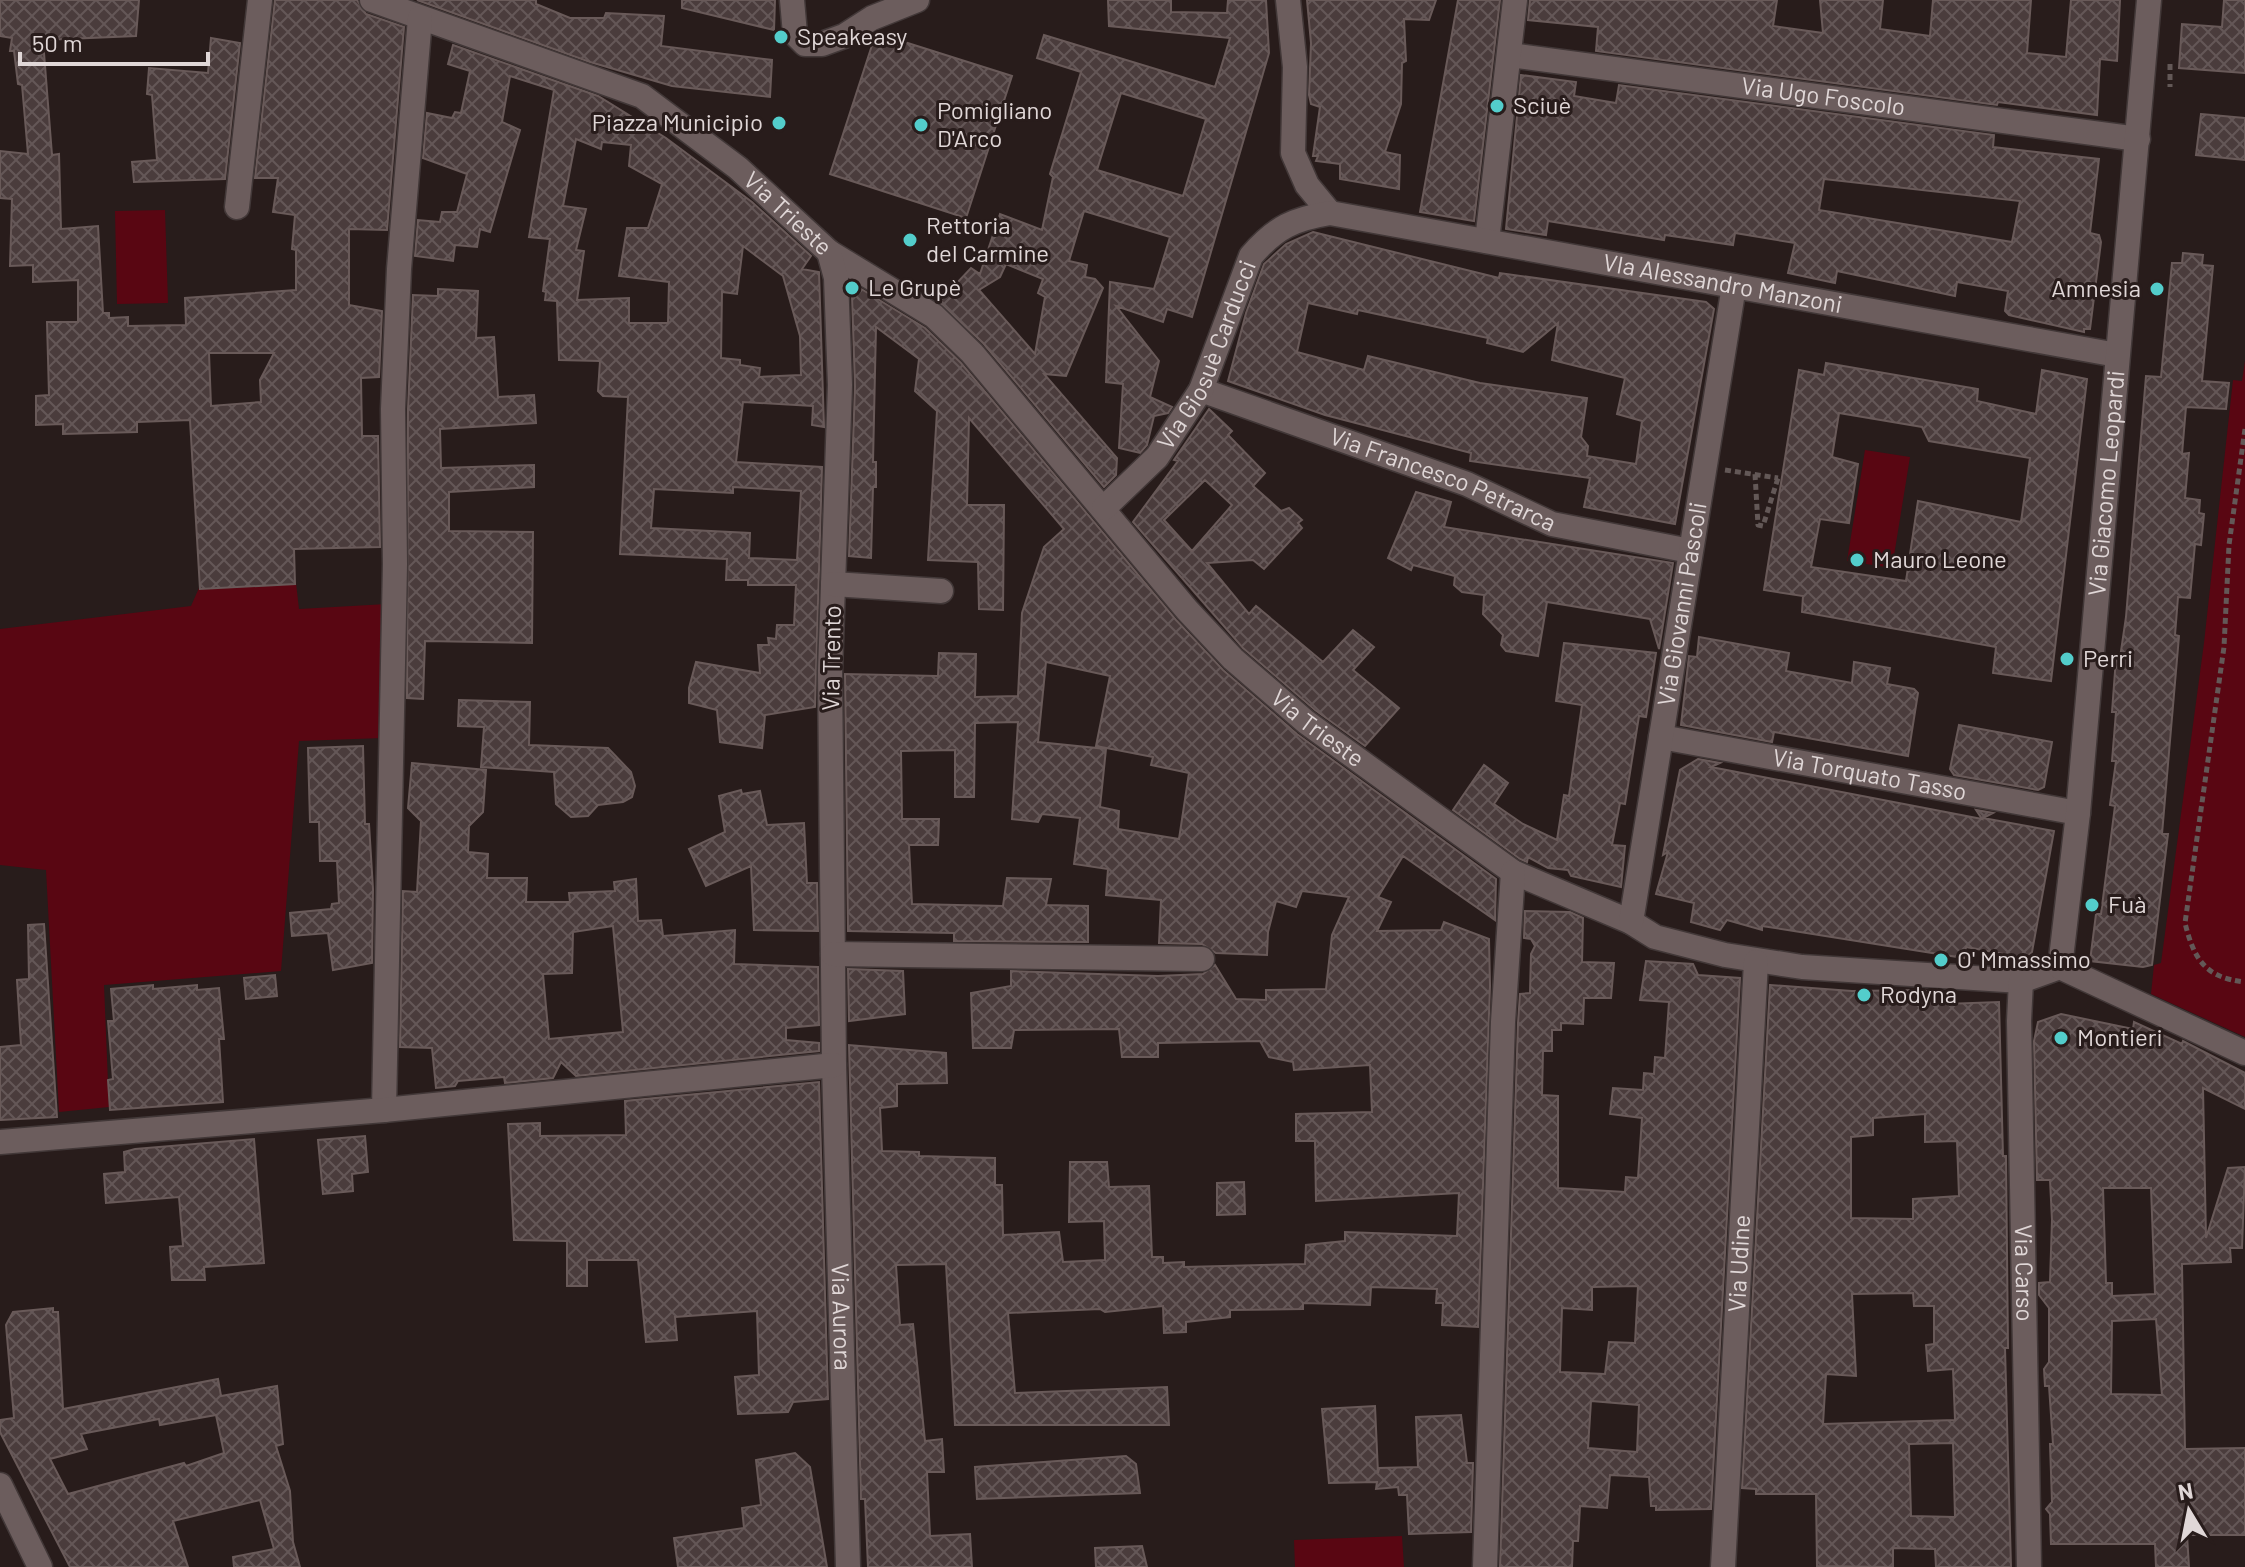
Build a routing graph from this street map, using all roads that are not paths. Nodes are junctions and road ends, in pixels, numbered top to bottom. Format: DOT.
graph roads {
  1 [pos="260,0"];
  2 [pos="372,0"];
  3 [pos="792,0"];
  4 [pos="917,0"];
  5 [pos="1288,0"];
  6 [pos="1515,0"];
  7 [pos="2149,0"];
  8 [pos="420,18"];
  9 [pos="1510,55"];
  10 [pos="2138,139"];
  11 [pos="237,207"];
  12 [pos="1330,213"];
  13 [pos="1487,241"];
  14 [pos="829,252"];
  15 [pos="1734,286"];
  16 [pos="2117,355"];
  17 [pos="1201,390"];
  18 [pos="1104,508"];
  19 [pos="1690,551"];
  20 [pos="833,584"];
  21 [pos="941,591"];
  22 [pos="1661,737"];
  23 [pos="2078,813"];
  24 [pos="1513,872"];
  25 [pos="1631,922"];
  26 [pos="833,954"];
  27 [pos="1202,959"];
  28 [pos="1756,962"];
  29 [pos="2060,967"];
  30 [pos="2021,981"];
  31 [pos="2245,1053"];
  32 [pos="834,1065"];
  33 [pos="384,1110"];
  34 [pos="0,1142"];
  35 [pos="0,1485"];
  36 [pos="40,1567"];
  37 [pos="848,1567"];
  38 [pos="1485,1567"];
  39 [pos="1723,1567"];
  40 [pos="2029,1567"];
  1 -- 11 [label="street"];
  2 -- 8 [label="street, Via Trieste"];
  3 -- 4 [label="street"];
  5 -- 12 [label="street"];
  6 -- 9 [label="street"];
  7 -- 10 [label="street, Via Giacomo Leopardi"];
  8 -- 14 [label="street, Via Trieste"];
  8 -- 33 [label="street"];
  9 -- 10 [label="street, Via Ugo Foscolo"];
  9 -- 13 [label="street"];
  10 -- 16 [label="street, Via Giacomo Leopardi"];
  12 -- 13 [label="street, VIa Alessandro Manzoni"];
  12 -- 17 [label="street, Via Giosuè Carducci"];
  13 -- 15 [label="street, VIa Alessandro Manzoni"];
  14 -- 18 [label="street, Via Trieste"];
  14 -- 20 [label="street, Via Trento"];
  15 -- 16 [label="street, VIa Alessandro Manzoni"];
  15 -- 19 [label="street, Via Giovanni Pascoli"];
  16 -- 23 [label="street, Via Giacomo Leopardi"];
  17 -- 18 [label="street, Via Giosuè Carducci"];
  17 -- 19 [label="street, Via Francesco Petrarca"];
  18 -- 24 [label="street, Via Trieste"];
  19 -- 22 [label="street, Via Giovanni Pascoli"];
  20 -- 21 [label="street"];
  20 -- 26 [label="street, Via Trento"];
  22 -- 23 [label="street, Via Torquato Tasso"];
  22 -- 25 [label="street, Via Giovanni Pascoli"];
  23 -- 29 [label="street, Via Giacomo Leopardi"];
  24 -- 25 [label="street, Via Trieste"];
  24 -- 38 [label="street"];
  25 -- 28 [label="street, Via Trieste"];
  26 -- 27 [label="street"];
  26 -- 32 [label="street, Via Trento"];
  28 -- 30 [label="street, Via Trieste"];
  28 -- 39 [label="street, Via Udine"];
  29 -- 30 [label="street, Via Trieste"];
  29 -- 31 [label="street"];
  30 -- 40 [label="street, Via Carso"];
  32 -- 33 [label="street"];
  32 -- 37 [label="street, Via Aurora"];
  33 -- 34 [label="street"];
  35 -- 36 [label="street"];
}
